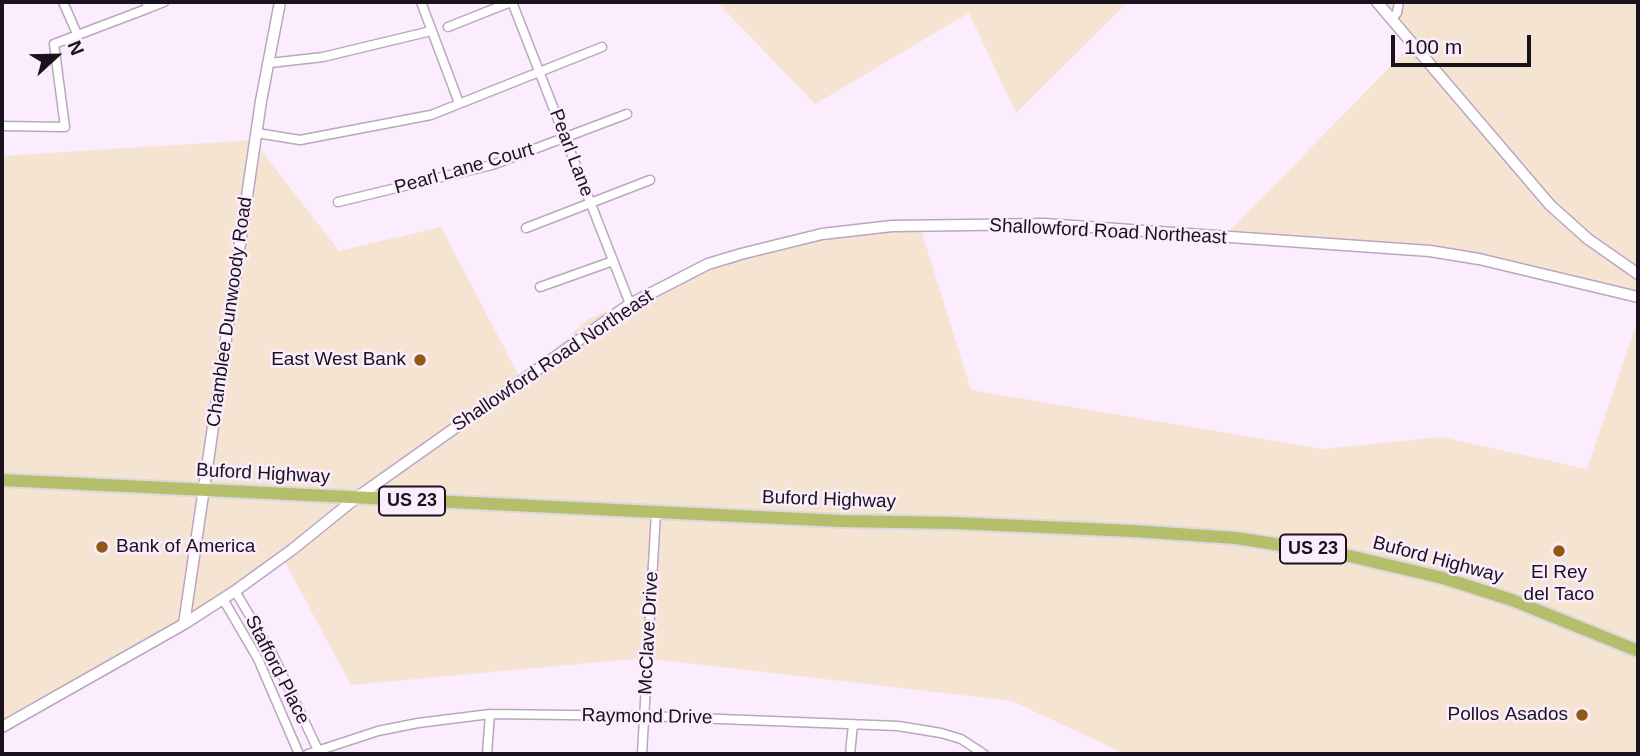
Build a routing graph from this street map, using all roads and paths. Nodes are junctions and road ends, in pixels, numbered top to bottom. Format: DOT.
graph roads {
  1 [pos="63,2"];
  2 [pos="164,2"];
  3 [pos="280,2"];
  4 [pos="421,2"];
  5 [pos="512,2"];
  6 [pos="1377,2"];
  7 [pos="1399,2"];
  8 [pos="147,5"];
  9 [pos="1392,18"];
  10 [pos="448,27"];
  11 [pos="431,31"];
  12 [pos="78,36"];
  13 [pos="602,47"];
  14 [pos="270,64"];
  15 [pos="540,71"];
  16 [pos="459,103"];
  17 [pos="627,114"];
  18 [pos="2,126"];
  19 [pos="257,132"];
  20 [pos="565,138"];
  21 [pos="650,180"];
  22 [pos="338,202"];
  23 [pos="591,203"];
  24 [pos="526,228"];
  25 [pos="613,261"];
  26 [pos="1638,274"];
  27 [pos="540,287"];
  28 [pos="1638,298"];
  29 [pos="630,304"];
  30 [pos="2,480"];
  31 [pos="203,490"];
  32 [pos="356,498"];
  33 [pos="656,512"];
  34 [pos="235,591"];
  35 [pos="223,599"];
  36 [pos="184,624"];
  37 [pos="1638,651"];
  38 [pos="490,714"];
  39 [pos="645,716"];
  40 [pos="853,724"];
  41 [pos="2,727"];
  42 [pos="318,750"];
  43 [pos="299,754"];
  44 [pos="308,754"];
  45 [pos="487,754"];
  46 [pos="642,754"];
  47 [pos="850,754"];
  48 [pos="984,754"];
  1 -- 12 [label="street"];
  2 -- 8 [label="street"];
  3 -- 14 [label="street, Chamblee Dunwoody Road"];
  4 -- 11 [label="street"];
  5 -- 10 [label="street"];
  5 -- 15 [label="street, Pearl Lane"];
  6 -- 9 [label="street"];
  7 -- 9 [label="street"];
  8 -- 12 [label="street"];
  9 -- 26 [label="street"];
  11 -- 14 [label="street"];
  11 -- 16 [label="street"];
  12 -- 18 [label="street"];
  13 -- 15 [label="street"];
  14 -- 19 [label="street, Chamblee Dunwoody Road"];
  15 -- 16 [label="street"];
  15 -- 20 [label="street, Pearl Lane"];
  16 -- 19 [label="street"];
  17 -- 20 [label="street, Pearl Lane Court"];
  19 -- 31 [label="street, Chamblee Dunwoody Road"];
  20 -- 22 [label="street, Pearl Lane Court"];
  20 -- 23 [label="street, Pearl Lane"];
  21 -- 23 [label="street"];
  23 -- 24 [label="street"];
  23 -- 25 [label="street, Pearl Lane"];
  25 -- 27 [label="street"];
  25 -- 29 [label="street, Pearl Lane"];
  28 -- 29 [label="street, Shallowford Road Northeast"];
  29 -- 32 [label="street, Shallowford Road Northeast"];
  30 -- 31 [label="main road, Buford Highway / US 23"];
  31 -- 32 [label="main road, Buford Highway / US 23"];
  31 -- 36 [label="street, Chamblee Dunwoody Road"];
  32 -- 33 [label="main road, Buford Highway / US 23"];
  32 -- 34 [label="street, Shallowford Road Northeast"];
  33 -- 37 [label="main road, Buford Highway / US 23"];
  33 -- 39 [label="street, McClave Drive"];
  34 -- 35 [label="street, Shallowford Road Northeast"];
  34 -- 42 [label="street, Stafford Place"];
  35 -- 36 [label="street, Shallowford Road Northeast"];
  35 -- 43 [label="street, Stafford Place"];
  36 -- 41 [label="street, Shallowford Road Northeast"];
  38 -- 39 [label="street, Raymond Drive"];
  38 -- 42 [label="street, Raymond Drive"];
  38 -- 45 [label="street"];
  39 -- 40 [label="street, Raymond Drive"];
  39 -- 46 [label="street, McClave Drive"];
  40 -- 47 [label="street"];
  40 -- 48 [label="street, Raymond Drive"];
  42 -- 44 [label="street, Raymond Drive"];
}
